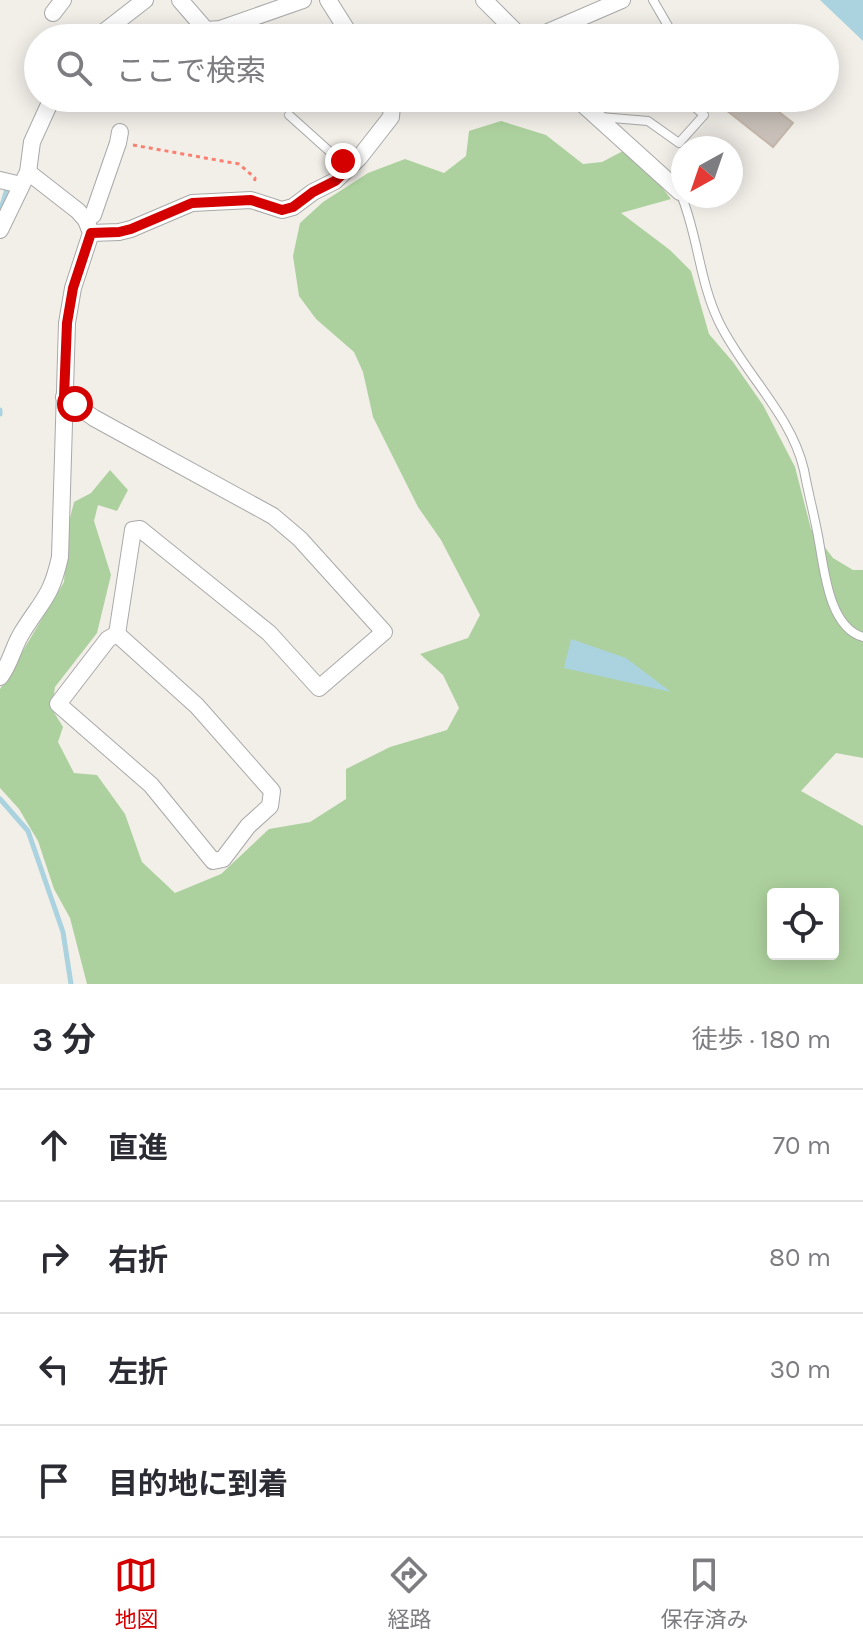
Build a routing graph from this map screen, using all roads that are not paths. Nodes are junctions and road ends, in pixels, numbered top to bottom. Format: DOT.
graph roads {
  1 [pos="145,0"];
  2 [pos="180,0"];
  3 [pos="303,0"];
  4 [pos="328,0"];
  5 [pos="484,0"];
  6 [pos="653,0"];
  7 [pos="615,1"];
  8 [pos="114,24"];
  9 [pos="201,24"];
  10 [pos="234,24"];
  11 [pos="343,24"];
  12 [pos="508,24"];
  13 [pos="567,24"];
  14 [pos="667,24"];
  15 [pos="46,112"];
  16 [pos="392,112"];
  17 [pos="592,112"];
  18 [pos="700,112"];
  19 [pos="289,115"];
  20 [pos="596,116"];
  21 [pos="119,137"];
  22 [pos="349,168"];
  23 [pos="24,179"];
  24 [pos="0,180"];
  25 [pos="671,184"];
  26 [pos="687,208"];
  27 [pos="89,226"];
  28 [pos="0,230"];
  29 [pos="64,397"];
  30 [pos="117,634"];
  31 [pos="863,637"];
  32 [pos="0,677"];
  1 -- 8 [label="street"];
  2 -- 9 [label="street"];
  3 -- 10 [label="street"];
  4 -- 11 [label="street"];
  5 -- 12 [label="street"];
  6 -- 14 [label="lane"];
  7 -- 13 [label="street"];
  15 -- 23 [label="street"];
  16 -- 22 [label="street"];
  17 -- 20 [label="street"];
  18 -- 20 [label="lane"];
  19 -- 22 [label="lane"];
  20 -- 25 [label="street"];
  21 -- 27 [label="street"];
  22 -- 27 [label="street"];
  23 -- 24 [label="street"];
  23 -- 27 [label="street"];
  23 -- 28 [label="street"];
  26 -- 31 [label="lane"];
  27 -- 29 [label="street"];
  29 -- 30 [label="street"];
  29 -- 32 [label="street"];
  30 -- 30 [label="street"];
}
